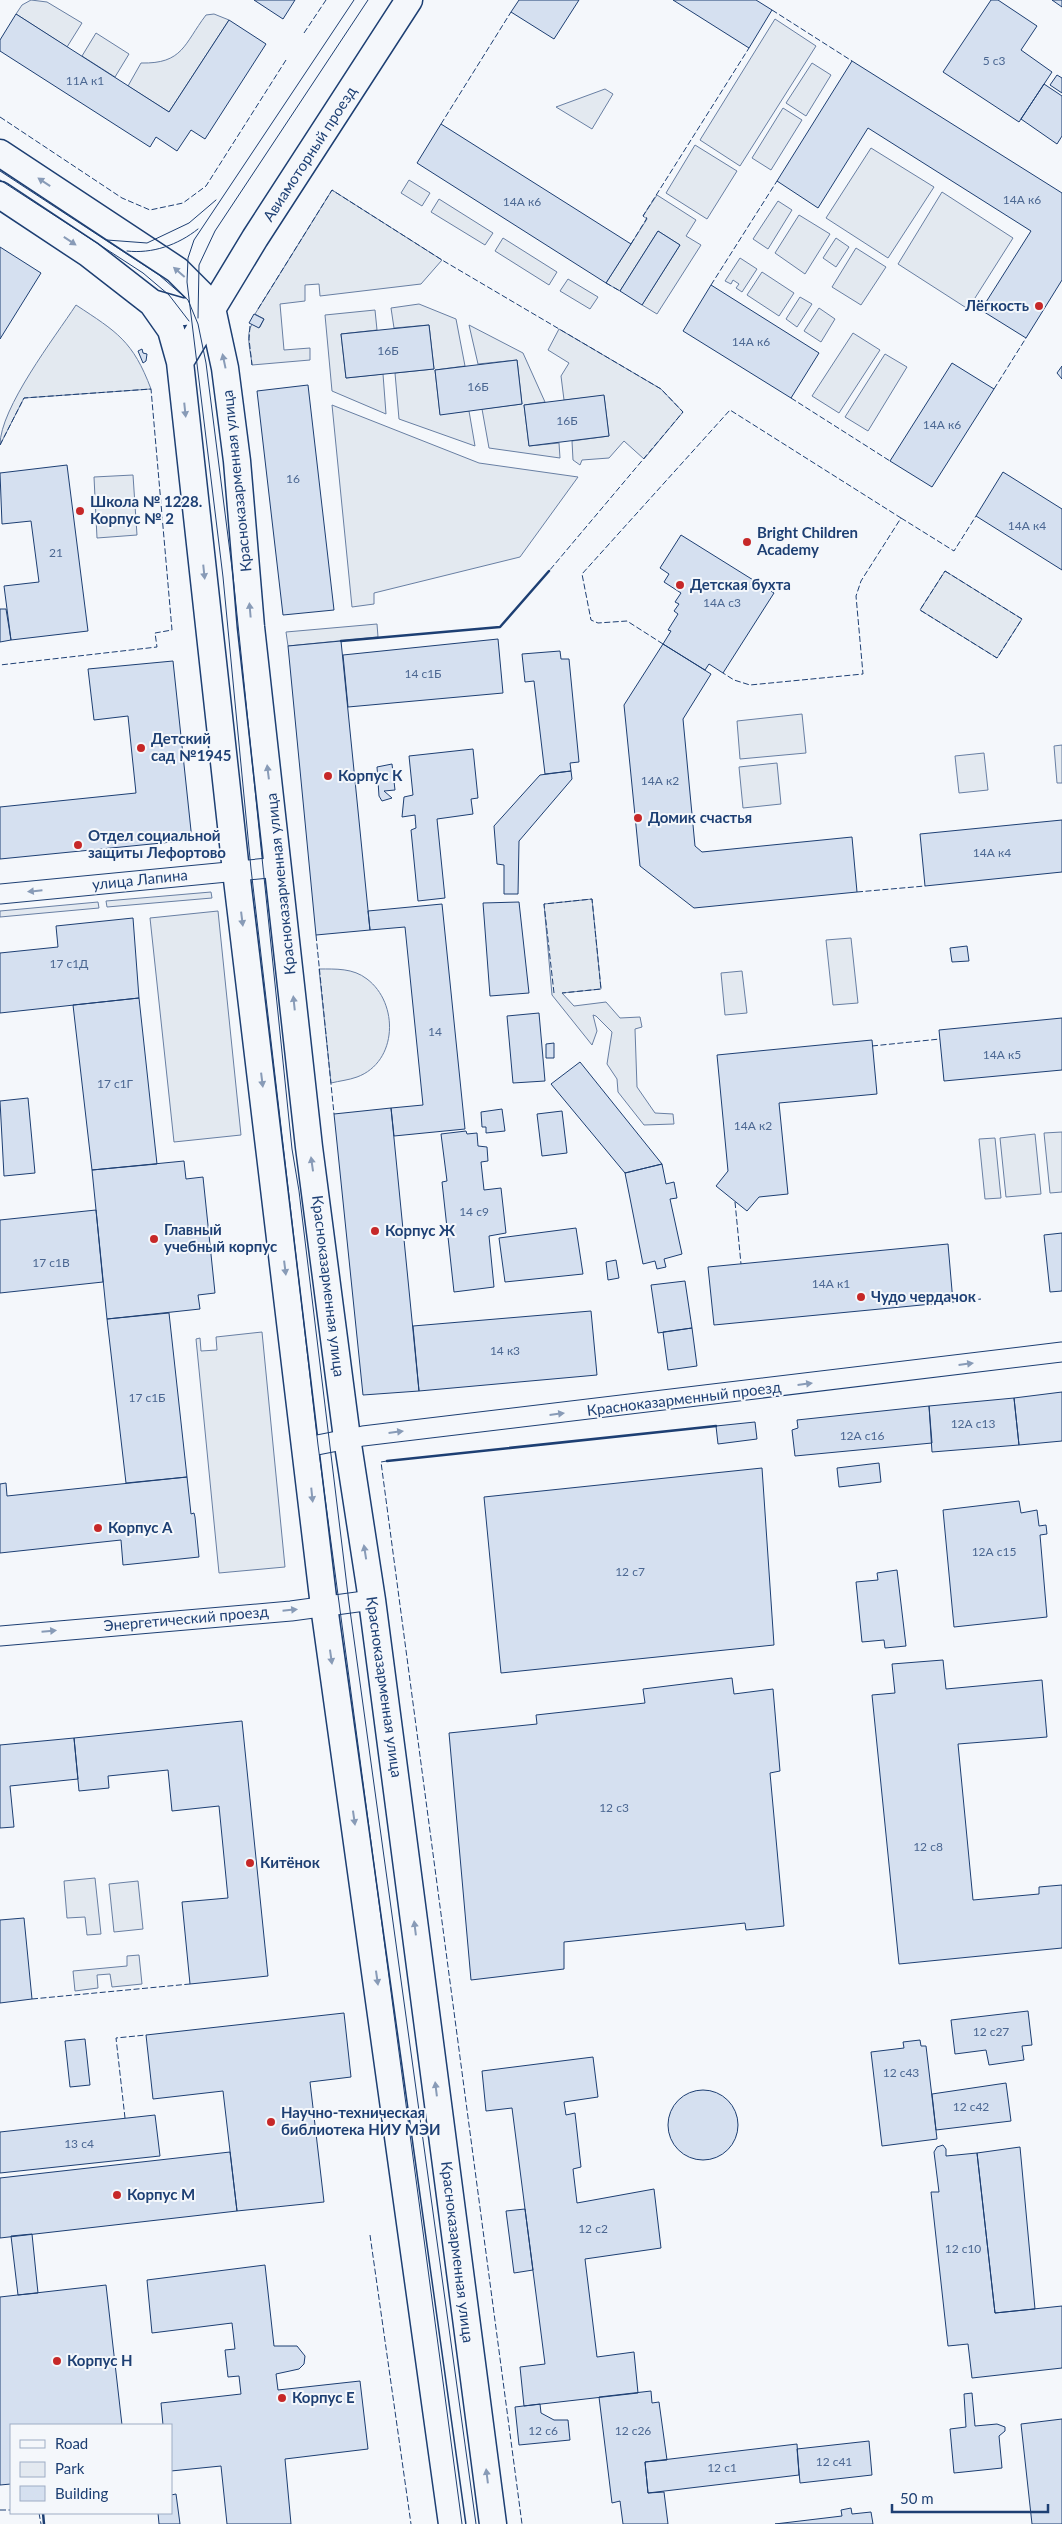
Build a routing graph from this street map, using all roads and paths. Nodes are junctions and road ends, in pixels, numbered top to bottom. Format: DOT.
graph roads {
  1 [pos="410,0"];
  2 [pos="0,153"];
  3 [pos="0,195"];
  4 [pos="152,303"];
  5 [pos="212,308"];
  6 [pos="180,362"];
  7 [pos="279,867"];
  8 [pos="236,871"];
  9 [pos="0,894"];
  10 [pos="1062,1352"];
  11 [pos="347,1438"];
  12 [pos="307,1447"];
  13 [pos="372,1600"];
  14 [pos="324,1606"];
  15 [pos="0,1636"];
  16 [pos="452,2524"];
  17 [pos="493,2524"];
  1 -- 5 [label="main road, Авиамоторный проезд"];
  5 -- 2 [label="main road, one-way"];
  3 -- 4 [label="main road, one-way"];
  4 -- 5 [label="main road"];
  4 -- 6 [label="main road"];
  5 -- 6 [label="main road, Авиамоторный проезд"];
  7 -- 5 [label="main road, Красноказарменная улица, one-way"];
  6 -- 8 [label="main road, one-way"];
  7 -- 8 [label="street, улица Лапина"];
  11 -- 7 [label="main road, Красноказарменная улица, one-way"];
  8 -- 9 [label="street, улица Лапина, one-way"];
  8 -- 12 [label="main road, one-way"];
  11 -- 10 [label="street, Красноказарменный проезд, one-way"];
  11 -- 12 [label="street, Красноказарменный проезд"];
  13 -- 11 [label="main road, Красноказарменная улица, one-way"];
  12 -- 14 [label="main road, one-way"];
  13 -- 14 [label="street, Энергетический проезд"];
  17 -- 13 [label="main road, Красноказарменная улица, one-way"];
  15 -- 14 [label="street, Энергетический проезд, one-way"];
  14 -- 16 [label="main road, one-way"];
}
